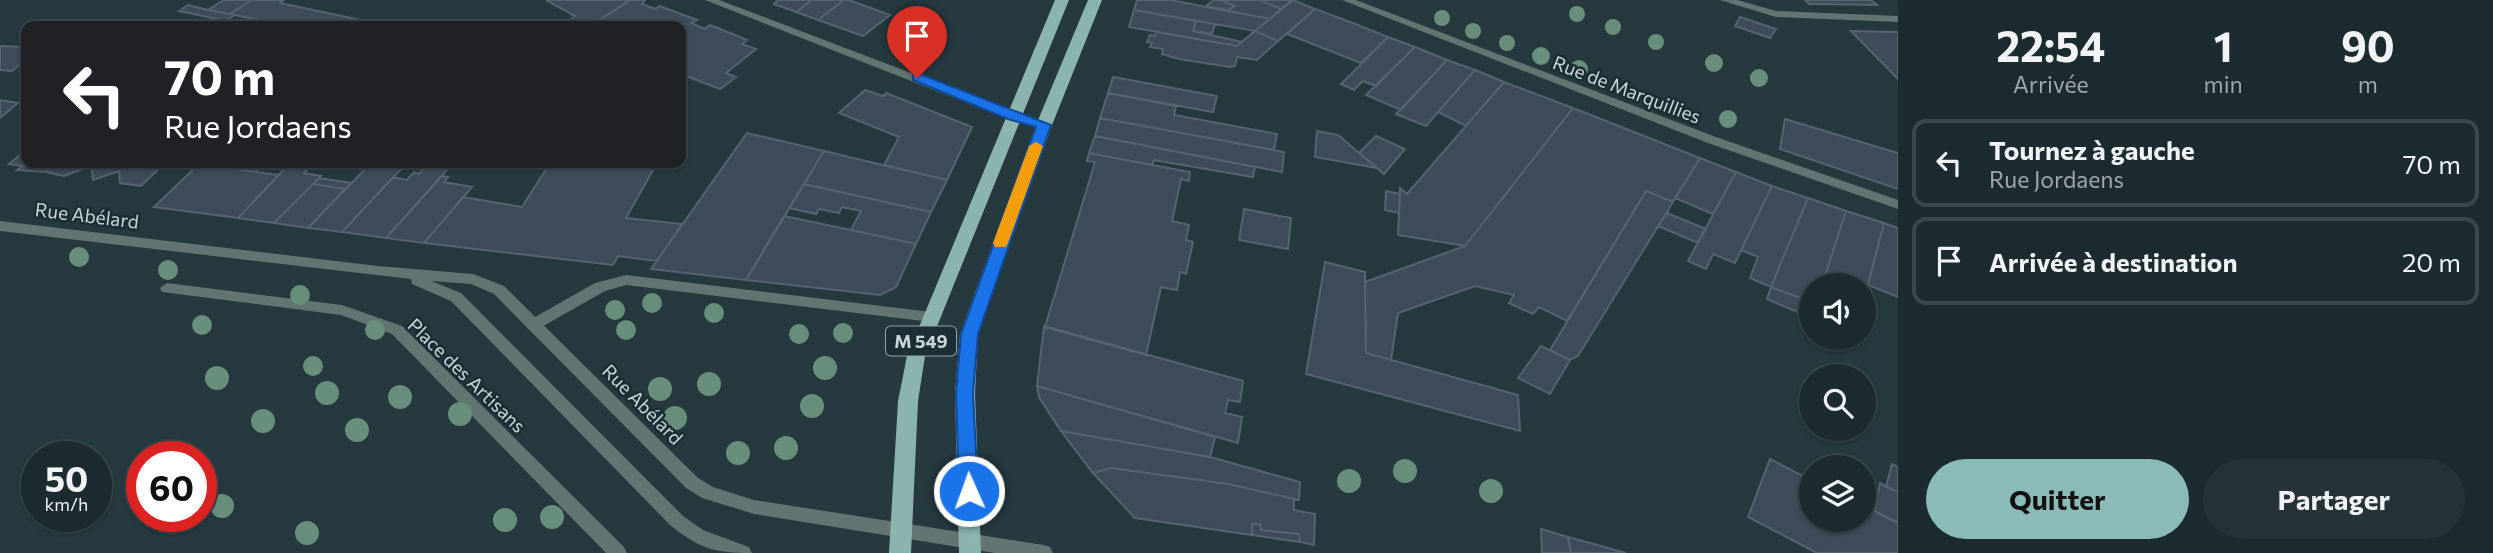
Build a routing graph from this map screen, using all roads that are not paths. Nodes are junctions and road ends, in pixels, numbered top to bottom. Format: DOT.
graph roads {
  1 [pos="710,0"];
  2 [pos="1062,0"];
  3 [pos="1095,0"];
  4 [pos="1347,0"];
  5 [pos="1725,0"];
  6 [pos="1898,19"];
  7 [pos="1012,116"];
  8 [pos="1044,125"];
  9 [pos="1898,205"];
  10 [pos="0,226"];
  11 [pos="378,271"];
  12 [pos="167,288"];
  13 [pos="931,317"];
  14 [pos="533,325"];
  15 [pos="900,530"];
  16 [pos="970,547"];
  17 [pos="618,553"];
  18 [pos="743,553"];
  19 [pos="900,553"];
  20 [pos="1044,553"];
  1 -- 7 [label="street"];
  2 -- 7 [label="main road, M 549"];
  3 -- 8 [label="main road, M 549"];
  4 -- 9 [label="street, Rue de Marquillies"];
  5 -- 6 [label="street"];
  7 -- 8 [label="street"];
  7 -- 13 [label="main road, M 549"];
  8 -- 16 [label="main road, M 549"];
  10 -- 11 [label="street, Rue Abélard"];
  11 -- 14 [label="street, Rue Abélard"];
  11 -- 18 [label="street, Rue Abélard"];
  12 -- 17 [label="street, Place des Artisans"];
  13 -- 14 [label="street"];
  13 -- 15 [label="main road, M 549"];
  14 -- 15 [label="street, Rue Abélard"];
  15 -- 16 [label="street, Rue Abélard"];
  15 -- 19 [label="main road, M 549"];
  16 -- 20 [label="street, Rue Abélard"];
}
